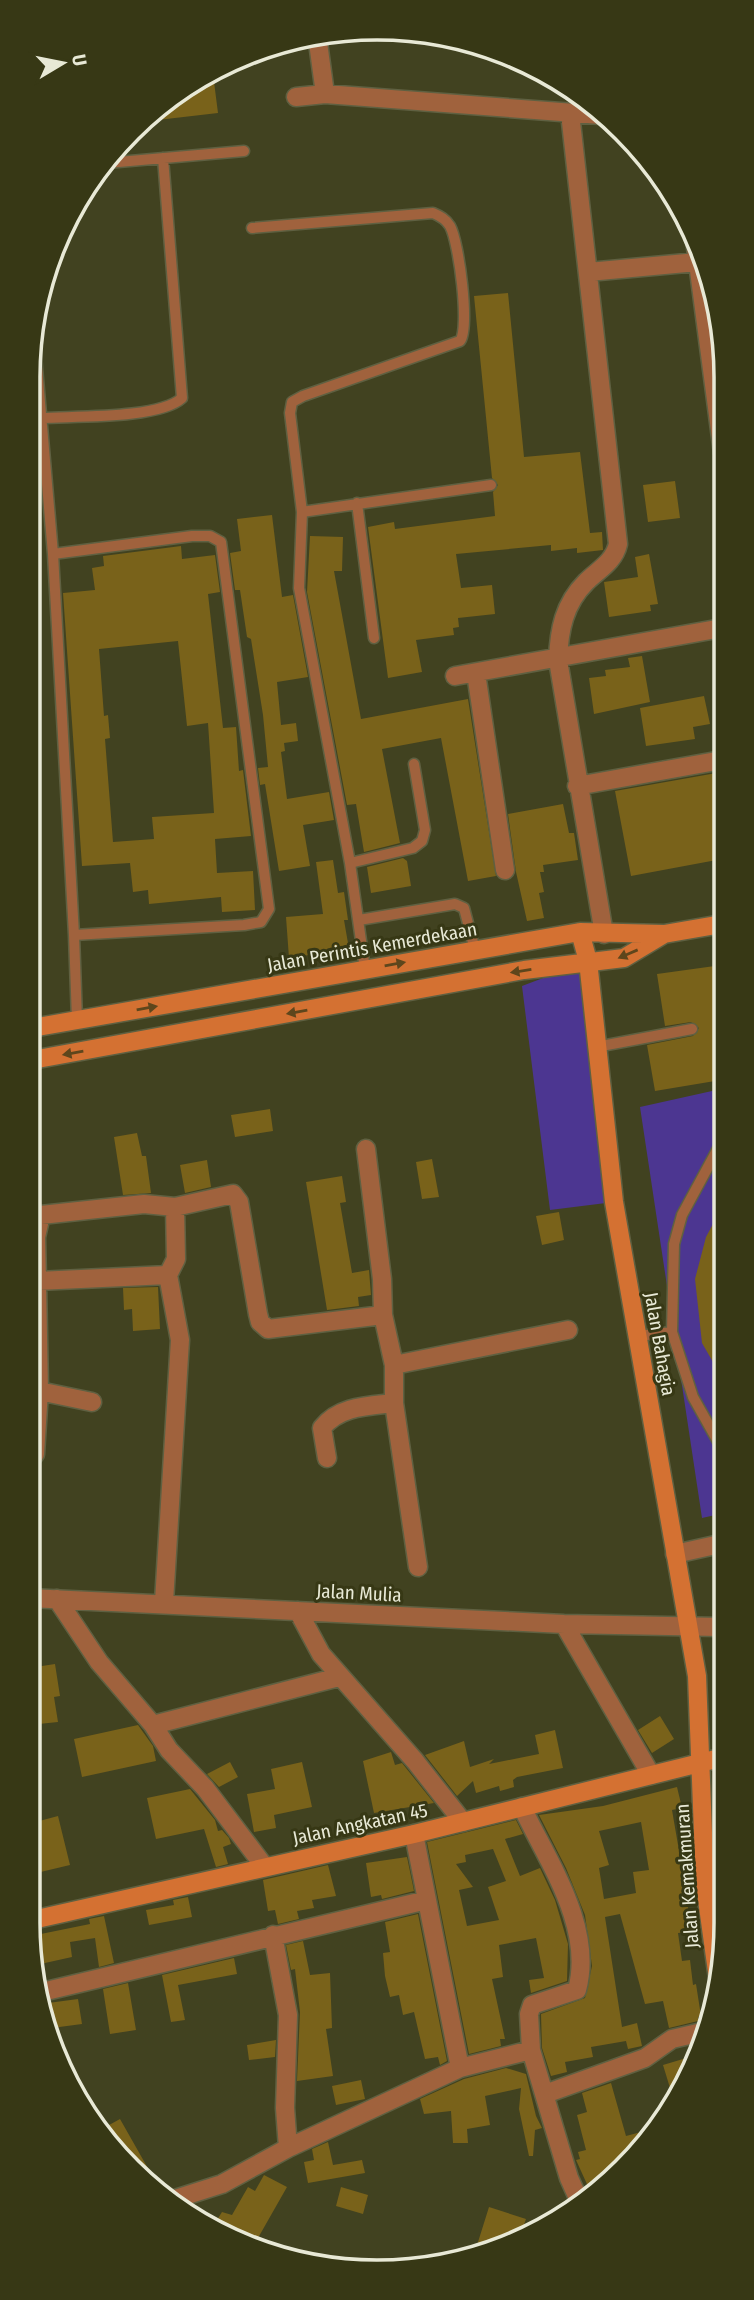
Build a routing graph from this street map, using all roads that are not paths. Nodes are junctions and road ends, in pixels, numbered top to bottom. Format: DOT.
graph roads {
  1 [pos="318,46"];
  2 [pos="325,94"];
  3 [pos="296,97"];
  4 [pos="570,113"];
  5 [pos="587,114"];
  6 [pos="244,150"];
  7 [pos="163,158"];
  8 [pos="118,162"];
  9 [pos="252,228"];
  10 [pos="693,262"];
  11 [pos="588,272"];
  12 [pos="700,282"];
  13 [pos="714,387"];
  14 [pos="40,390"];
  15 [pos="43,418"];
  16 [pos="491,485"];
  17 [pos="356,503"];
  18 [pos="302,512"];
  19 [pos="54,554"];
  20 [pos="714,630"];
  21 [pos="374,638"];
  22 [pos="558,660"];
  23 [pos="476,673"];
  24 [pos="455,676"];
  25 [pos="714,761"];
  26 [pos="414,764"];
  27 [pos="577,786"];
  28 [pos="350,863"];
  29 [pos="505,870"];
  30 [pos="359,919"];
  31 [pos="714,925"];
  32 [pos="580,932"];
  33 [pos="604,934"];
  34 [pos="664,934"];
  35 [pos="74,935"];
  36 [pos="475,950"];
  37 [pos="588,961"];
  38 [pos="365,969"];
  39 [pos="77,1020"];
  40 [pos="40,1027"];
  41 [pos="692,1029"];
  42 [pos="595,1047"];
  43 [pos="40,1059"];
  44 [pos="366,1150"];
  45 [pos="714,1156"];
  46 [pos="175,1207"];
  47 [pos="40,1219"];
  48 [pos="168,1275"];
  49 [pos="40,1280"];
  50 [pos="383,1315"];
  51 [pos="568,1329"];
  52 [pos="671,1332"];
  53 [pos="638,1336"];
  54 [pos="394,1365"];
  55 [pos="40,1391"];
  56 [pos="92,1402"];
  57 [pos="394,1403"];
  58 [pos="714,1434"];
  59 [pos="327,1458"];
  60 [pos="714,1545"];
  61 [pos="675,1554"];
  62 [pos="418,1567"];
  63 [pos="40,1598"];
  64 [pos="57,1599"];
  65 [pos="164,1602"];
  66 [pos="298,1611"];
  67 [pos="564,1624"];
  68 [pos="688,1625"];
  69 [pos="714,1627"];
  70 [pos="339,1677"];
  71 [pos="153,1725"];
  72 [pos="714,1759"];
  73 [pos="701,1762"];
  74 [pos="651,1775"];
  75 [pos="522,1807"];
  76 [pos="463,1822"];
  77 [pos="414,1834"];
  78 [pos="264,1866"];
  79 [pos="427,1900"];
  80 [pos="40,1919"];
  81 [pos="273,1935"];
  82 [pos="713,1943"];
  83 [pos="47,1991"];
  84 [pos="695,2034"];
  85 [pos="531,2050"];
  86 [pos="460,2068"];
  87 [pos="545,2094"];
  88 [pos="288,2148"];
  89 [pos="577,2194"];
  90 [pos="182,2197"];
  1 -- 2 [label="street"];
  2 -- 3 [label="street"];
  2 -- 4 [label="street"];
  4 -- 5 [label="street"];
  4 -- 11 [label="street"];
  6 -- 7 [label="lane"];
  7 -- 8 [label="lane"];
  7 -- 15 [label="lane"];
  9 -- 18 [label="lane"];
  10 -- 11 [label="street"];
  11 -- 22 [label="street"];
  12 -- 13 [label="street"];
  14 -- 15 [label="lane"];
  15 -- 19 [label="lane"];
  16 -- 17 [label="lane"];
  17 -- 18 [label="lane"];
  17 -- 21 [label="lane"];
  18 -- 28 [label="lane"];
  19 -- 35 [label="lane"];
  19 -- 35 [label="lane"];
  20 -- 22 [label="street"];
  22 -- 23 [label="street"];
  22 -- 27 [label="street"];
  23 -- 24 [label="street"];
  23 -- 29 [label="street"];
  25 -- 27 [label="street"];
  26 -- 28 [label="lane"];
  27 -- 33 [label="street"];
  28 -- 30 [label="lane"];
  30 -- 36 [label="lane"];
  30 -- 38 [label="lane"];
  31 -- 34 [label="street, Jalan Perintis Kemerdekaan"];
  32 -- 33 [label="street, Jalan Perintis Kemerdekaan"];
  32 -- 36 [label="street, Jalan Perintis Kemerdekaan"];
  32 -- 37 [label="street, Jalan Bahagia"];
  33 -- 34 [label="street, Jalan Perintis Kemerdekaan"];
  34 -- 37 [label="street, one-way"];
  35 -- 39 [label="lane"];
  38 -- 36 [label="street, Jalan Perintis Kemerdekaan, one-way"];
  37 -- 42 [label="street, Jalan Bahagia"];
  37 -- 43 [label="street, one-way"];
  39 -- 38 [label="street, Jalan Perintis Kemerdekaan, one-way"];
  39 -- 40 [label="street, Jalan Perintis Kemerdekaan"];
  41 -- 42 [label="lane"];
  42 -- 53 [label="street, Jalan Bahagia"];
  44 -- 50 [label="street"];
  45 -- 52 [label="lane"];
  46 -- 47 [label="street"];
  46 -- 48 [label="street"];
  46 -- 50 [label="street"];
  48 -- 49 [label="street"];
  48 -- 65 [label="street"];
  50 -- 54 [label="street"];
  51 -- 54 [label="street"];
  52 -- 53 [label="lane"];
  52 -- 58 [label="lane"];
  53 -- 61 [label="street, Jalan Bahagia"];
  54 -- 57 [label="street"];
  55 -- 56 [label="street"];
  57 -- 59 [label="street"];
  57 -- 62 [label="street"];
  60 -- 61 [label="street"];
  61 -- 68 [label="street, Jalan Bahagia"];
  63 -- 64 [label="street, Jalan Mulia"];
  64 -- 65 [label="street, Jalan Mulia"];
  64 -- 71 [label="street"];
  65 -- 66 [label="street, Jalan Mulia"];
  66 -- 67 [label="street, Jalan Mulia"];
  66 -- 70 [label="street"];
  67 -- 68 [label="street, Jalan Mulia"];
  67 -- 74 [label="street"];
  68 -- 69 [label="street, Jalan Mulia"];
  68 -- 73 [label="street, Jalan Bahagia"];
  70 -- 71 [label="street"];
  70 -- 76 [label="street"];
  71 -- 78 [label="street"];
  72 -- 73 [label="street, Jalan Angkatan 45"];
  73 -- 74 [label="street, Jalan Angkatan 45"];
  73 -- 82 [label="street, Jalan Kemakmuran"];
  74 -- 75 [label="street, Jalan Angkatan 45"];
  75 -- 76 [label="street, Jalan Angkatan 45"];
  75 -- 85 [label="street"];
  76 -- 77 [label="street, Jalan Angkatan 45"];
  77 -- 78 [label="street, Jalan Angkatan 45"];
  77 -- 79 [label="street"];
  78 -- 80 [label="street, Jalan Angkatan 45"];
  79 -- 81 [label="street"];
  79 -- 86 [label="street"];
  81 -- 83 [label="street"];
  81 -- 88 [label="street"];
  84 -- 87 [label="street"];
  85 -- 86 [label="street"];
  85 -- 87 [label="street"];
  86 -- 88 [label="street"];
  87 -- 89 [label="street"];
  88 -- 90 [label="street"];
}
